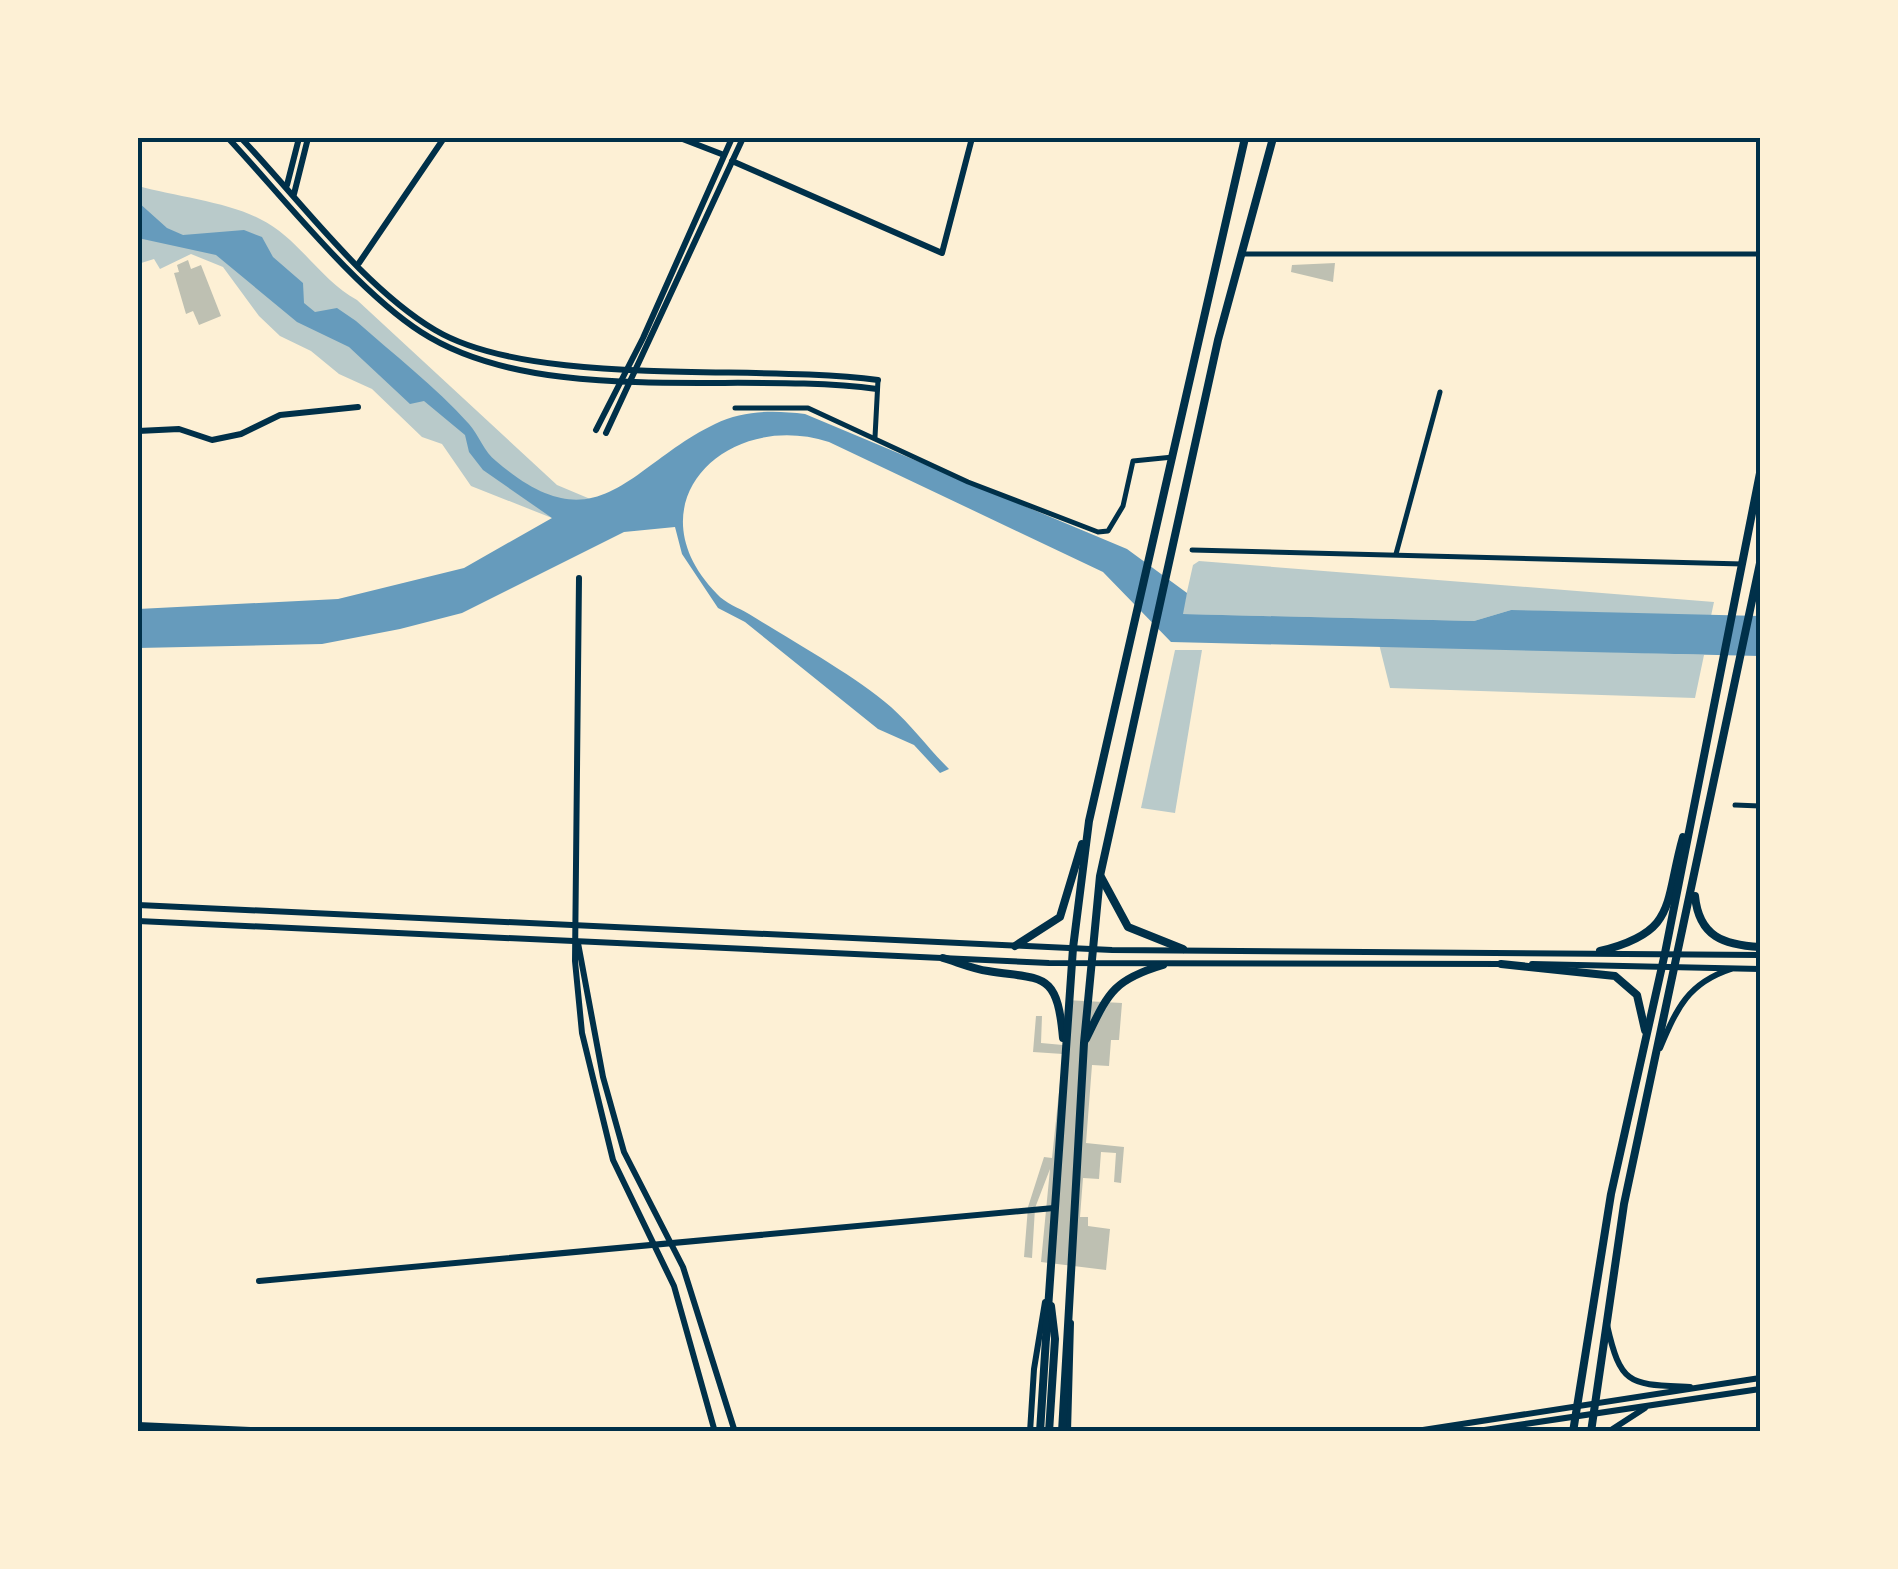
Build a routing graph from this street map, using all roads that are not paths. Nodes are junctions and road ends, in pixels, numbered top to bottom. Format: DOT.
graph roads {
  1 [pos="228,138"];
  2 [pos="242,138"];
  3 [pos="298,138"];
  4 [pos="308,138"];
  5 [pos="444,138"];
  6 [pos="680,138"];
  7 [pos="732,138"];
  8 [pos="742,138"];
  9 [pos="972,138"];
  10 [pos="1245,138"];
  11 [pos="1273,138"];
  12 [pos="724,155"];
  13 [pos="732,161"];
  14 [pos="286,186"];
  15 [pos="294,194"];
  16 [pos="284,197"];
  17 [pos="291,205"];
  18 [pos="1244,254"];
  19 [pos="1760,254"];
  20 [pos="359,263"];
  21 [pos="632,367"];
  22 [pos="625,380"];
  23 [pos="878,380"];
  24 [pos="878,390"];
  25 [pos="1440,392"];
  26 [pos="358,406"];
  27 [pos="736,408"];
  28 [pos="596,430"];
  29 [pos="138,431"];
  30 [pos="606,432"];
  31 [pos="875,437"];
  32 [pos="1173,457"];
  33 [pos="1760,472"];
  34 [pos="1192,550"];
  35 [pos="1396,554"];
  36 [pos="1760,562"];
  37 [pos="1743,564"];
  38 [pos="579,578"];
  39 [pos="1697,790"];
  40 [pos="1735,805"];
  41 [pos="1760,806"];
  42 [pos="1089,821"];
  43 [pos="1100,876"];
  44 [pos="1696,879"];
  45 [pos="138,905"];
  46 [pos="138,921"];
  47 [pos="578,924"];
  48 [pos="577,942"];
  49 [pos="1015,946"];
  50 [pos="1760,947"];
  51 [pos="1073,948"];
  52 [pos="1091,949"];
  53 [pos="1182,950"];
  54 [pos="1600,951"];
  55 [pos="1665,953"];
  56 [pos="1680,954"];
  57 [pos="1760,955"];
  58 [pos="942,958"];
  59 [pos="1072,963"];
  60 [pos="1090,964"];
  61 [pos="1502,964"];
  62 [pos="1163,965"];
  63 [pos="1662,965"];
  64 [pos="1678,966"];
  65 [pos="1736,968"];
  66 [pos="1760,969"];
  67 [pos="1646,1033"];
  68 [pos="1084,1043"];
  69 [pos="1655,1058"];
  70 [pos="1065,1062"];
  71 [pos="1054,1208"];
  72 [pos="671,1244"];
  73 [pos="655,1246"];
  74 [pos="259,1281"];
  75 [pos="1048,1286"];
  76 [pos="1068,1286"];
  77 [pos="1606,1322"];
  78 [pos="1760,1378"];
  79 [pos="1701,1388"];
  80 [pos="1760,1388"];
  81 [pos="1650,1405"];
  82 [pos="1595,1409"];
  83 [pos="1577,1411"];
  84 [pos="138,1424"];
  85 [pos="1032,1431"];
  86 [pos="299,1432"];
  87 [pos="715,1432"];
  88 [pos="734,1432"];
  89 [pos="1049,1432"];
  90 [pos="1065,1432"];
  91 [pos="1410,1432"];
  92 [pos="1472,1432"];
  93 [pos="1573,1432"];
  94 [pos="1591,1432"];
  95 [pos="1608,1432"];
  1 -- 16 [label="main road"];
  2 -- 14 [label="main road"];
  3 -- 14 [label="main road"];
  4 -- 15 [label="main road"];
  5 -- 20 [label="main road"];
  6 -- 12 [label="main road"];
  7 -- 12 [label="main road"];
  8 -- 13 [label="main road"];
  9 -- 13 [label="main road"];
  10 -- 32 [label="main road"];
  11 -- 18 [label="main road"];
  12 -- 21 [label="main road"];
  13 -- 21 [label="main road"];
  14 -- 15 [label="main road"];
  14 -- 16 [label="main road"];
  15 -- 17 [label="main road"];
  15 -- 20 [label="main road"];
  16 -- 17 [label="main road"];
  17 -- 22 [label="main road"];
  18 -- 19 [label="street"];
  18 -- 43 [label="main road"];
  20 -- 21 [label="main road"];
  21 -- 22 [label="main road"];
  21 -- 23 [label="main road"];
  22 -- 24 [label="main road"];
  22 -- 28 [label="main road"];
  22 -- 30 [label="main road"];
  23 -- 24 [label="street"];
  24 -- 31 [label="street"];
  25 -- 35 [label="street"];
  26 -- 29 [label="main road"];
  27 -- 31 [label="street"];
  31 -- 32 [label="street"];
  32 -- 42 [label="main road"];
  33 -- 37 [label="main road"];
  34 -- 35 [label="street"];
  35 -- 37 [label="street"];
  36 -- 44 [label="main road"];
  37 -- 39 [label="main road"];
  38 -- 47 [label="main road"];
  39 -- 54 [label="main road"];
  39 -- 55 [label="main road"];
  40 -- 41 [label="street"];
  42 -- 49 [label="main road"];
  42 -- 51 [label="main road"];
  43 -- 52 [label="main road"];
  43 -- 53 [label="main road"];
  44 -- 50 [label="main road"];
  44 -- 56 [label="main road"];
  45 -- 47 [label="main road"];
  46 -- 48 [label="main road"];
  47 -- 48 [label="main road"];
  47 -- 49 [label="main road"];
  48 -- 58 [label="main road"];
  48 -- 72 [label="main road"];
  48 -- 73 [label="main road"];
  49 -- 51 [label="main road"];
  51 -- 52 [label="main road"];
  51 -- 59 [label="main road"];
  52 -- 53 [label="main road"];
  52 -- 60 [label="main road"];
  53 -- 54 [label="main road"];
  54 -- 55 [label="main road"];
  55 -- 56 [label="main road"];
  55 -- 63 [label="main road"];
  56 -- 57 [label="main road"];
  56 -- 64 [label="main road"];
  58 -- 59 [label="main road"];
  58 -- 70 [label="main road"];
  59 -- 60 [label="main road"];
  59 -- 70 [label="main road"];
  60 -- 62 [label="main road"];
  60 -- 68 [label="main road"];
  61 -- 62 [label="main road"];
  61 -- 63 [label="main road"];
  61 -- 67 [label="main road"];
  62 -- 68 [label="main road"];
  63 -- 64 [label="main road"];
  63 -- 67 [label="main road"];
  64 -- 65 [label="main road"];
  64 -- 69 [label="main road"];
  65 -- 66 [label="main road"];
  65 -- 69 [label="main road"];
  67 -- 83 [label="main road"];
  68 -- 76 [label="main road"];
  69 -- 77 [label="main road"];
  70 -- 71 [label="main road"];
  71 -- 72 [label="main road"];
  71 -- 75 [label="main road"];
  72 -- 73 [label="main road"];
  72 -- 88 [label="main road"];
  73 -- 74 [label="main road"];
  73 -- 87 [label="main road"];
  75 -- 85 [label="main road"];
  75 -- 85 [label="main road"];
  75 -- 89 [label="main road"];
  76 -- 90 [label="main road"];
  76 -- 90 [label="main road"];
  77 -- 79 [label="main road"];
  77 -- 82 [label="main road"];
  78 -- 79 [label="main road"];
  79 -- 82 [label="main road"];
  80 -- 81 [label="main road"];
  81 -- 82 [label="main road"];
  81 -- 95 [label="main road"];
  82 -- 83 [label="main road"];
  82 -- 94 [label="main road"];
  83 -- 91 [label="main road"];
  83 -- 92 [label="main road"];
  83 -- 93 [label="main road"];
  84 -- 86 [label="main road"];
}
